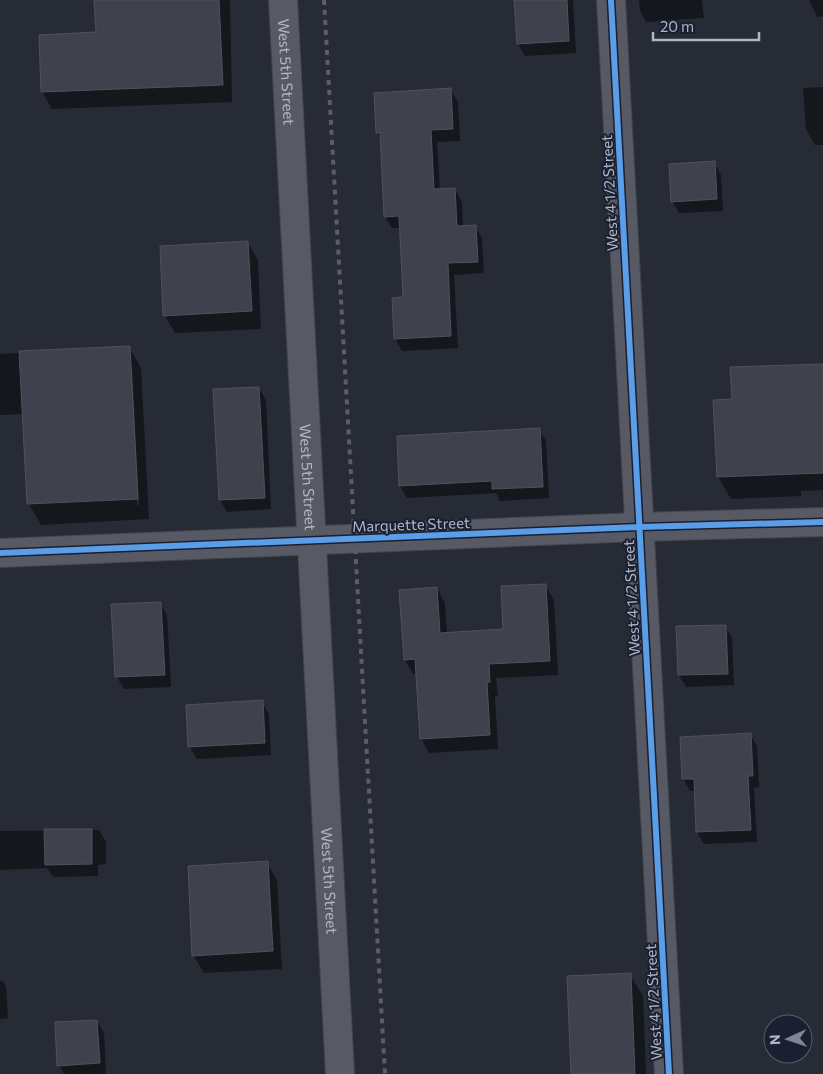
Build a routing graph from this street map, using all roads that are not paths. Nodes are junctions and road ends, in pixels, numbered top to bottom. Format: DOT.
graph roads {
  1 [pos="283,0"];
  2 [pos="611,0"];
  3 [pos="823,522"];
  4 [pos="639,527"];
  5 [pos="312,540"];
  6 [pos="0,553"];
  7 [pos="340,1074"];
  8 [pos="670,1074"];
  1 -- 5 [label="street, West 5th Street"];
  2 -- 4 [label="street, West 4 1/2 Street"];
  3 -- 4 [label="street, Marquette Street"];
  4 -- 5 [label="street, Marquette Street"];
  4 -- 8 [label="street, West 4 1/2 Street"];
  5 -- 6 [label="street, Marquette Street"];
  5 -- 7 [label="street, West 5th Street"];
}
